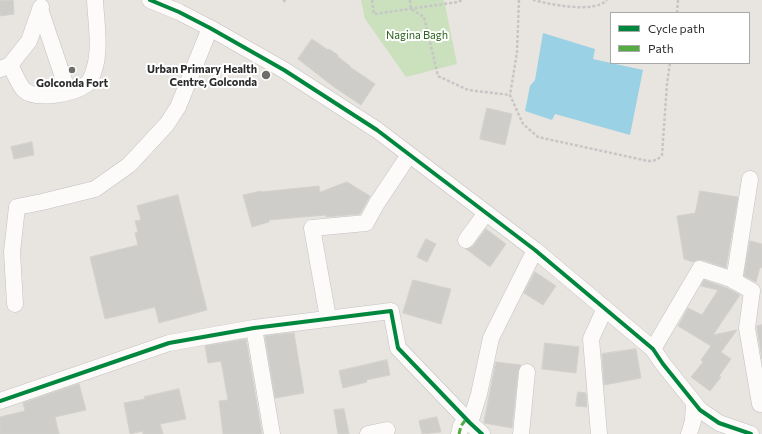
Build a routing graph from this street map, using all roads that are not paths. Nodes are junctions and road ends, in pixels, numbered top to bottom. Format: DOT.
graph roads {
  1 [pos="95,0"];
  2 [pos="150,0"];
  3 [pos="43,5"];
  4 [pos="210,28"];
  5 [pos="5,67"];
  6 [pos="68,92"];
  7 [pos="410,155"];
  8 [pos="750,179"];
  9 [pos="486,213"];
  10 [pos="466,240"];
  11 [pos="535,250"];
  12 [pos="734,281"];
  13 [pos="15,304"];
  14 [pos="605,308"];
  15 [pos="328,318"];
  16 [pos="254,328"];
  17 [pos="653,349"];
  18 [pos="526,372"];
  19 [pos="0,401"];
  20 [pos="694,403"];
  21 [pos="760,404"];
  22 [pos="465,425"];
  23 [pos="387,430"];
  24 [pos="272,434"];
  25 [pos="368,434"];
  26 [pos="482,434"];
  27 [pos="521,434"];
  28 [pos="599,434"];
  29 [pos="689,434"];
  30 [pos="750,434"];
  1 -- 6 [label="street"];
  2 -- 4 [label="street"];
  3 -- 5 [label="street"];
  3 -- 6 [label="street"];
  4 -- 7 [label="street"];
  4 -- 13 [label="street"];
  5 -- 6 [label="street"];
  7 -- 9 [label="street"];
  7 -- 15 [label="street"];
  8 -- 12 [label="street"];
  9 -- 10 [label="street"];
  9 -- 11 [label="street"];
  11 -- 14 [label="street"];
  11 -- 22 [label="street"];
  12 -- 17 [label="street"];
  12 -- 21 [label="street"];
  14 -- 17 [label="street"];
  14 -- 28 [label="street"];
  15 -- 16 [label="street"];
  15 -- 22 [label="street"];
  16 -- 19 [label="street"];
  16 -- 24 [label="street"];
  17 -- 20 [label="street"];
  18 -- 27 [label="street"];
  20 -- 29 [label="street"];
  20 -- 30 [label="street"];
  22 -- 26 [label="street"];
  23 -- 25 [label="street"];
}
